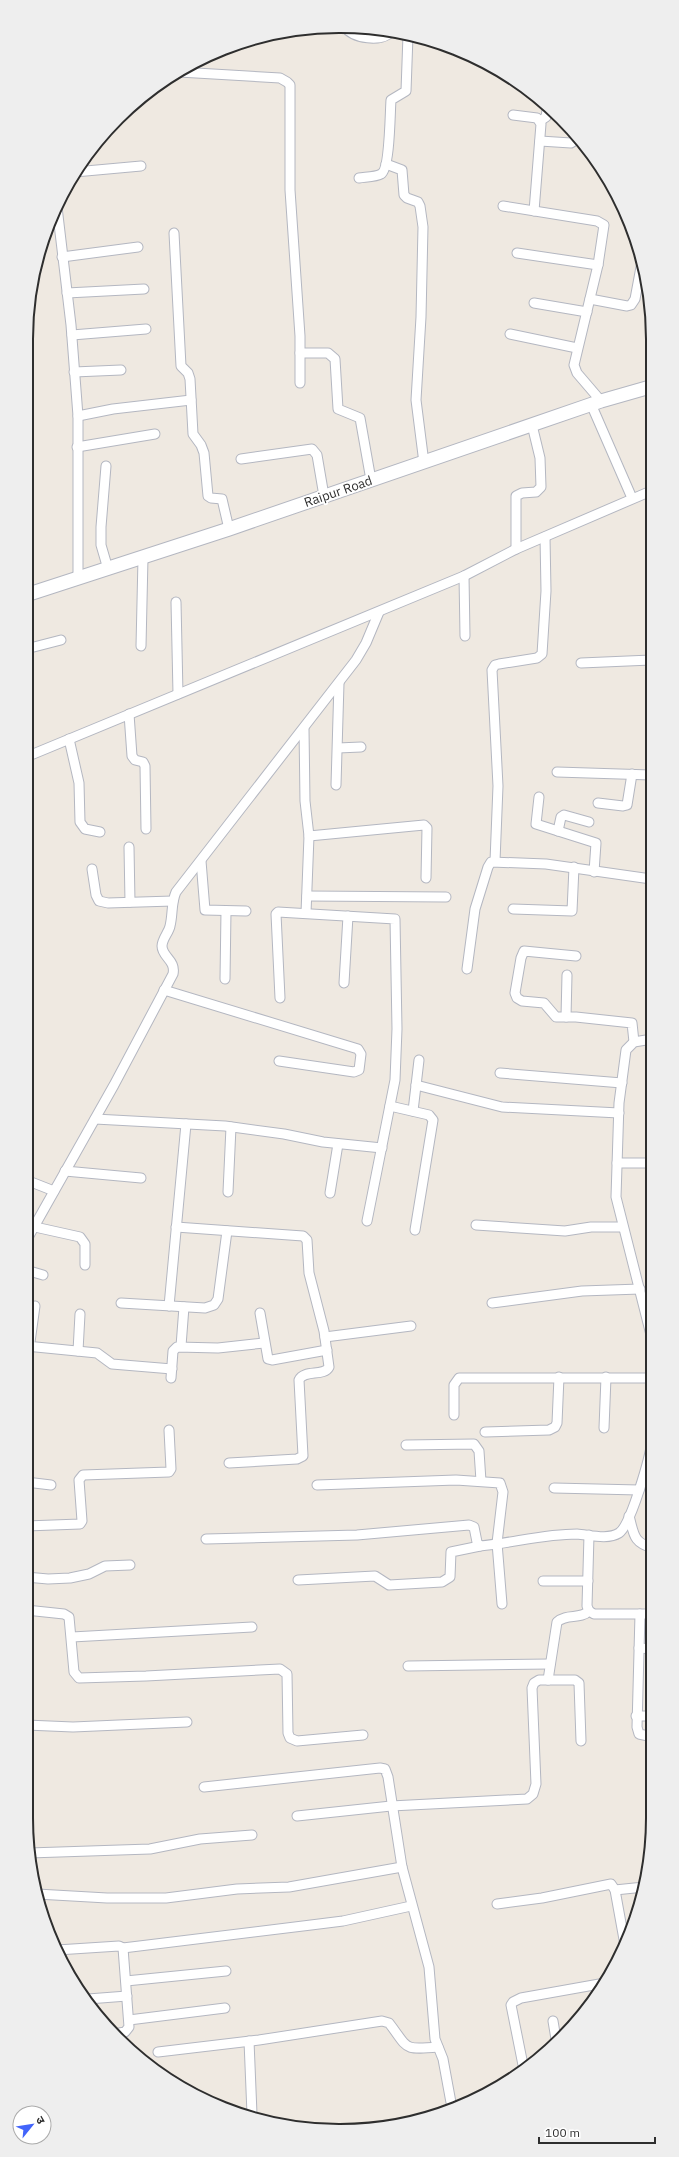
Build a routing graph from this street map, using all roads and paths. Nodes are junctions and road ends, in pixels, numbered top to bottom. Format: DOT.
graph roads {
  1 [pos="351,34"];
  2 [pos="379,36"];
  3 [pos="408,41"];
  4 [pos="189,73"];
  5 [pos="546,114"];
  6 [pos="513,116"];
  7 [pos="540,121"];
  8 [pos="540,141"];
  9 [pos="573,141"];
  10 [pos="386,164"];
  11 [pos="141,166"];
  12 [pos="84,171"];
  13 [pos="359,178"];
  14 [pos="502,206"];
  15 [pos="534,211"];
  16 [pos="58,218"];
  17 [pos="174,233"];
  18 [pos="138,247"];
  19 [pos="517,253"];
  20 [pos="62,257"];
  21 [pos="598,265"];
  22 [pos="639,276"];
  23 [pos="144,289"];
  24 [pos="67,294"];
  25 [pos="590,299"];
  26 [pos="534,303"];
  27 [pos="587,312"];
  28 [pos="146,329"];
  29 [pos="510,334"];
  30 [pos="72,335"];
  31 [pos="577,348"];
  32 [pos="300,353"];
  33 [pos="121,370"];
  34 [pos="74,372"];
  35 [pos="300,383"];
  36 [pos="646,388"];
  37 [pos="191,400"];
  38 [pos="596,402"];
  39 [pos="78,416"];
  40 [pos="532,425"];
  41 [pos="155,434"];
  42 [pos="77,446"];
  43 [pos="241,459"];
  44 [pos="424,463"];
  45 [pos="106,466"];
  46 [pos="371,480"];
  47 [pos="646,492"];
  48 [pos="324,496"];
  49 [pos="632,498"];
  50 [pos="229,529"];
  51 [pos="545,537"];
  52 [pos="516,549"];
  53 [pos="143,558"];
  54 [pos="108,569"];
  55 [pos="464,576"];
  56 [pos="78,579"];
  57 [pos="33,593"];
  58 [pos="176,602"];
  59 [pos="379,612"];
  60 [pos="465,636"];
  61 [pos="61,640"];
  62 [pos="142,646"];
  63 [pos="33,647"];
  64 [pos="646,660"];
  65 [pos="580,663"];
  66 [pos="339,683"];
  67 [pos="178,694"];
  68 [pos="129,714"];
  69 [pos="304,729"];
  70 [pos="69,739"];
  71 [pos="361,747"];
  72 [pos="338,748"];
  73 [pos="33,754"];
  74 [pos="557,772"];
  75 [pos="632,774"];
  76 [pos="646,775"];
  77 [pos="336,784"];
  78 [pos="539,797"];
  79 [pos="598,803"];
  80 [pos="589,822"];
  81 [pos="146,829"];
  82 [pos="558,831"];
  83 [pos="100,832"];
  84 [pos="309,836"];
  85 [pos="129,847"];
  86 [pos="201,861"];
  87 [pos="495,861"];
  88 [pos="574,867"];
  89 [pos="92,869"];
  90 [pos="594,872"];
  91 [pos="426,878"];
  92 [pos="646,878"];
  93 [pos="307,896"];
  94 [pos="446,897"];
  95 [pos="173,901"];
  96 [pos="130,902"];
  97 [pos="513,909"];
  98 [pos="226,911"];
  99 [pos="246,911"];
  100 [pos="306,913"];
  101 [pos="348,916"];
  102 [pos="576,956"];
  103 [pos="467,969"];
  104 [pos="567,975"];
  105 [pos="224,978"];
  106 [pos="344,983"];
  107 [pos="164,990"];
  108 [pos="280,998"];
  109 [pos="566,1017"];
  110 [pos="646,1040"];
  111 [pos="634,1042"];
  112 [pos="419,1060"];
  113 [pos="280,1061"];
  114 [pos="500,1073"];
  115 [pos="622,1083"];
  116 [pos="416,1085"];
  117 [pos="390,1106"];
  118 [pos="413,1111"];
  119 [pos="619,1113"];
  120 [pos="95,1119"];
  121 [pos="186,1124"];
  122 [pos="231,1127"];
  123 [pos="338,1144"];
  124 [pos="382,1148"];
  125 [pos="617,1163"];
  126 [pos="646,1163"];
  127 [pos="66,1171"];
  128 [pos="141,1178"];
  129 [pos="33,1183"];
  130 [pos="54,1191"];
  131 [pos="228,1192"];
  132 [pos="330,1193"];
  133 [pos="368,1221"];
  134 [pos="33,1222"];
  135 [pos="476,1225"];
  136 [pos="33,1227"];
  137 [pos="176,1227"];
  138 [pos="623,1228"];
  139 [pos="416,1230"];
  140 [pos="227,1231"];
  141 [pos="85,1265"];
  142 [pos="33,1272"];
  143 [pos="43,1274"];
  144 [pos="640,1289"];
  145 [pos="120,1303"];
  146 [pos="492,1303"];
  147 [pos="35,1306"];
  148 [pos="169,1306"];
  149 [pos="184,1307"];
  150 [pos="646,1307"];
  151 [pos="260,1313"];
  152 [pos="80,1314"];
  153 [pos="33,1317"];
  154 [pos="411,1326"];
  155 [pos="325,1337"];
  156 [pos="264,1343"];
  157 [pos="33,1346"];
  158 [pos="181,1346"];
  159 [pos="327,1350"];
  160 [pos="78,1351"];
  161 [pos="559,1377"];
  162 [pos="606,1377"];
  163 [pos="646,1378"];
  164 [pos="454,1415"];
  165 [pos="604,1428"];
  166 [pos="169,1430"];
  167 [pos="485,1432"];
  168 [pos="406,1445"];
  169 [pos="229,1463"];
  170 [pos="646,1464"];
  171 [pos="481,1481"];
  172 [pos="33,1483"];
  173 [pos="51,1484"];
  174 [pos="317,1485"];
  175 [pos="554,1488"];
  176 [pos="639,1490"];
  177 [pos="629,1516"];
  178 [pos="33,1526"];
  179 [pos="589,1535"];
  180 [pos="206,1539"];
  181 [pos="497,1543"];
  182 [pos="480,1546"];
  183 [pos="646,1546"];
  184 [pos="130,1565"];
  185 [pos="33,1578"];
  186 [pos="298,1580"];
  187 [pos="543,1581"];
  188 [pos="588,1581"];
  189 [pos="502,1604"];
  190 [pos="33,1611"];
  191 [pos="589,1611"];
  192 [pos="640,1614"];
  193 [pos="646,1614"];
  194 [pos="252,1627"];
  195 [pos="72,1637"];
  196 [pos="639,1648"];
  197 [pos="646,1648"];
  198 [pos="550,1664"];
  199 [pos="408,1666"];
  200 [pos="548,1680"];
  201 [pos="636,1716"];
  202 [pos="646,1716"];
  203 [pos="187,1722"];
  204 [pos="33,1725"];
  205 [pos="362,1735"];
  206 [pos="646,1736"];
  207 [pos="581,1741"];
  208 [pos="204,1787"];
  209 [pos="391,1806"];
  210 [pos="297,1816"];
  211 [pos="252,1835"];
  212 [pos="35,1853"];
  213 [pos="402,1867"];
  214 [pos="638,1888"];
  215 [pos="615,1890"];
  216 [pos="42,1894"];
  217 [pos="497,1904"];
  218 [pos="411,1906"];
  219 [pos="623,1935"];
  220 [pos="123,1948"];
  221 [pos="63,1950"];
  222 [pos="226,1971"];
  223 [pos="126,1981"];
  224 [pos="596,1985"];
  225 [pos="127,1996"];
  226 [pos="92,1999"];
  227 [pos="225,2008"];
  228 [pos="129,2020"];
  229 [pos="553,2021"];
  230 [pos="121,2032"];
  231 [pos="555,2035"];
  232 [pos="249,2041"];
  233 [pos="438,2047"];
  234 [pos="158,2052"];
  235 [pos="523,2063"];
  236 [pos="451,2103"];
  237 [pos="252,2111"];
  1 -- 2 [label="street"];
  3 -- 10 [label="street"];
  4 -- 32 [label="street"];
  5 -- 7 [label="street"];
  6 -- 7 [label="street"];
  7 -- 8 [label="street"];
  8 -- 9 [label="street"];
  8 -- 15 [label="street"];
  10 -- 13 [label="street"];
  10 -- 44 [label="street"];
  11 -- 12 [label="street"];
  14 -- 15 [label="street"];
  15 -- 21 [label="street"];
  16 -- 20 [label="street"];
  17 -- 37 [label="street"];
  18 -- 20 [label="street"];
  19 -- 21 [label="street"];
  20 -- 24 [label="street"];
  21 -- 25 [label="street"];
  22 -- 25 [label="street"];
  23 -- 24 [label="street"];
  24 -- 30 [label="street"];
  25 -- 27 [label="street"];
  26 -- 27 [label="street"];
  27 -- 31 [label="street"];
  28 -- 30 [label="street"];
  29 -- 31 [label="street"];
  30 -- 34 [label="street"];
  31 -- 38 [label="street"];
  32 -- 35 [label="street"];
  32 -- 46 [label="street"];
  33 -- 34 [label="street"];
  34 -- 39 [label="street"];
  36 -- 38 [label="main road, Raipur Road"];
  37 -- 39 [label="street"];
  37 -- 50 [label="street"];
  38 -- 40 [label="main road, Raipur Road"];
  38 -- 49 [label="street"];
  39 -- 42 [label="street"];
  40 -- 44 [label="main road, Raipur Road"];
  40 -- 52 [label="street"];
  41 -- 42 [label="street"];
  42 -- 56 [label="street"];
  43 -- 48 [label="street"];
  44 -- 46 [label="main road, Raipur Road"];
  45 -- 54 [label="street"];
  46 -- 48 [label="main road, Raipur Road"];
  47 -- 49 [label="street"];
  48 -- 50 [label="main road, Raipur Road"];
  49 -- 51 [label="street"];
  50 -- 53 [label="main road, Raipur Road"];
  51 -- 52 [label="street"];
  51 -- 87 [label="street"];
  52 -- 55 [label="street"];
  53 -- 54 [label="main road, Raipur Road"];
  53 -- 62 [label="street"];
  54 -- 56 [label="main road, Raipur Road"];
  55 -- 59 [label="street"];
  55 -- 60 [label="street"];
  56 -- 57 [label="main road, Raipur Road"];
  58 -- 67 [label="street"];
  59 -- 66 [label="street"];
  59 -- 67 [label="street"];
  61 -- 63 [label="street"];
  64 -- 65 [label="street"];
  66 -- 69 [label="street"];
  66 -- 72 [label="street"];
  67 -- 68 [label="street"];
  68 -- 70 [label="street"];
  68 -- 81 [label="street"];
  69 -- 84 [label="street"];
  69 -- 86 [label="street"];
  70 -- 73 [label="street"];
  70 -- 83 [label="street"];
  71 -- 72 [label="street"];
  72 -- 77 [label="street"];
  74 -- 75 [label="street"];
  75 -- 76 [label="street"];
  75 -- 79 [label="street"];
  78 -- 82 [label="street"];
  80 -- 82 [label="street"];
  82 -- 90 [label="street"];
  84 -- 91 [label="street"];
  84 -- 93 [label="street"];
  85 -- 96 [label="street"];
  86 -- 95 [label="street"];
  86 -- 98 [label="street"];
  87 -- 88 [label="street"];
  87 -- 103 [label="street"];
  88 -- 90 [label="street"];
  88 -- 97 [label="street"];
  89 -- 96 [label="street"];
  90 -- 92 [label="street"];
  93 -- 94 [label="street"];
  93 -- 100 [label="street"];
  95 -- 96 [label="street"];
  95 -- 107 [label="street"];
  98 -- 99 [label="street"];
  98 -- 105 [label="street"];
  100 -- 101 [label="street"];
  100 -- 108 [label="street"];
  101 -- 106 [label="street"];
  101 -- 117 [label="street"];
  102 -- 109 [label="street"];
  104 -- 109 [label="street"];
  107 -- 113 [label="street"];
  107 -- 120 [label="street"];
  109 -- 111 [label="street"];
  110 -- 111 [label="street"];
  111 -- 115 [label="street"];
  112 -- 116 [label="street"];
  114 -- 115 [label="street"];
  115 -- 119 [label="street"];
  116 -- 118 [label="street"];
  116 -- 119 [label="street"];
  117 -- 118 [label="street"];
  117 -- 124 [label="street"];
  118 -- 139 [label="street"];
  119 -- 125 [label="street"];
  120 -- 121 [label="street"];
  120 -- 127 [label="street"];
  121 -- 122 [label="street"];
  121 -- 137 [label="street"];
  122 -- 123 [label="street"];
  122 -- 131 [label="street"];
  123 -- 124 [label="street"];
  123 -- 132 [label="street"];
  124 -- 133 [label="street"];
  125 -- 126 [label="street"];
  125 -- 138 [label="street"];
  127 -- 128 [label="street"];
  127 -- 130 [label="street"];
  129 -- 130 [label="street"];
  130 -- 134 [label="street"];
  135 -- 138 [label="street"];
  136 -- 141 [label="street"];
  137 -- 140 [label="street"];
  137 -- 148 [label="street"];
  138 -- 144 [label="street"];
  140 -- 149 [label="street"];
  140 -- 155 [label="street"];
  142 -- 143 [label="street"];
  144 -- 146 [label="street"];
  144 -- 150 [label="street"];
  145 -- 148 [label="street"];
  147 -- 153 [label="street"];
  148 -- 149 [label="street"];
  149 -- 158 [label="street"];
  151 -- 156 [label="street"];
  152 -- 160 [label="street"];
  154 -- 155 [label="street"];
  155 -- 159 [label="street"];
  156 -- 158 [label="street"];
  156 -- 159 [label="street"];
  157 -- 160 [label="street"];
  158 -- 160 [label="street"];
  159 -- 169 [label="street"];
  161 -- 162 [label="street"];
  161 -- 164 [label="street"];
  161 -- 167 [label="street"];
  162 -- 163 [label="street"];
  162 -- 165 [label="street"];
  166 -- 178 [label="street"];
  168 -- 171 [label="street"];
  170 -- 176 [label="street"];
  171 -- 174 [label="street"];
  171 -- 181 [label="street"];
  172 -- 173 [label="street"];
  175 -- 176 [label="street"];
  176 -- 177 [label="street"];
  177 -- 179 [label="street"];
  177 -- 183 [label="street"];
  179 -- 181 [label="street"];
  179 -- 188 [label="street"];
  180 -- 182 [label="street"];
  181 -- 182 [label="street"];
  181 -- 189 [label="street"];
  182 -- 186 [label="street"];
  184 -- 185 [label="street"];
  187 -- 188 [label="street"];
  188 -- 191 [label="street"];
  190 -- 195 [label="street"];
  191 -- 192 [label="street"];
  191 -- 198 [label="street"];
  192 -- 193 [label="street"];
  192 -- 196 [label="street"];
  194 -- 195 [label="street"];
  195 -- 205 [label="street"];
  196 -- 197 [label="street"];
  196 -- 201 [label="street"];
  198 -- 199 [label="street"];
  198 -- 200 [label="street"];
  200 -- 207 [label="street"];
  200 -- 209 [label="street"];
  201 -- 202 [label="street"];
  201 -- 206 [label="street"];
  203 -- 204 [label="street"];
  208 -- 209 [label="street"];
  209 -- 210 [label="street"];
  209 -- 213 [label="street"];
  211 -- 212 [label="street"];
  213 -- 216 [label="street"];
  213 -- 218 [label="street"];
  214 -- 215 [label="street"];
  215 -- 217 [label="street"];
  215 -- 219 [label="street"];
  218 -- 220 [label="street"];
  218 -- 233 [label="street"];
  220 -- 221 [label="street"];
  220 -- 223 [label="street"];
  222 -- 223 [label="street"];
  223 -- 225 [label="street"];
  224 -- 235 [label="street"];
  225 -- 226 [label="street"];
  225 -- 228 [label="street"];
  227 -- 228 [label="street"];
  228 -- 230 [label="street"];
  229 -- 231 [label="street"];
  232 -- 233 [label="street"];
  232 -- 234 [label="street"];
  232 -- 237 [label="street"];
  233 -- 236 [label="street"];
}
